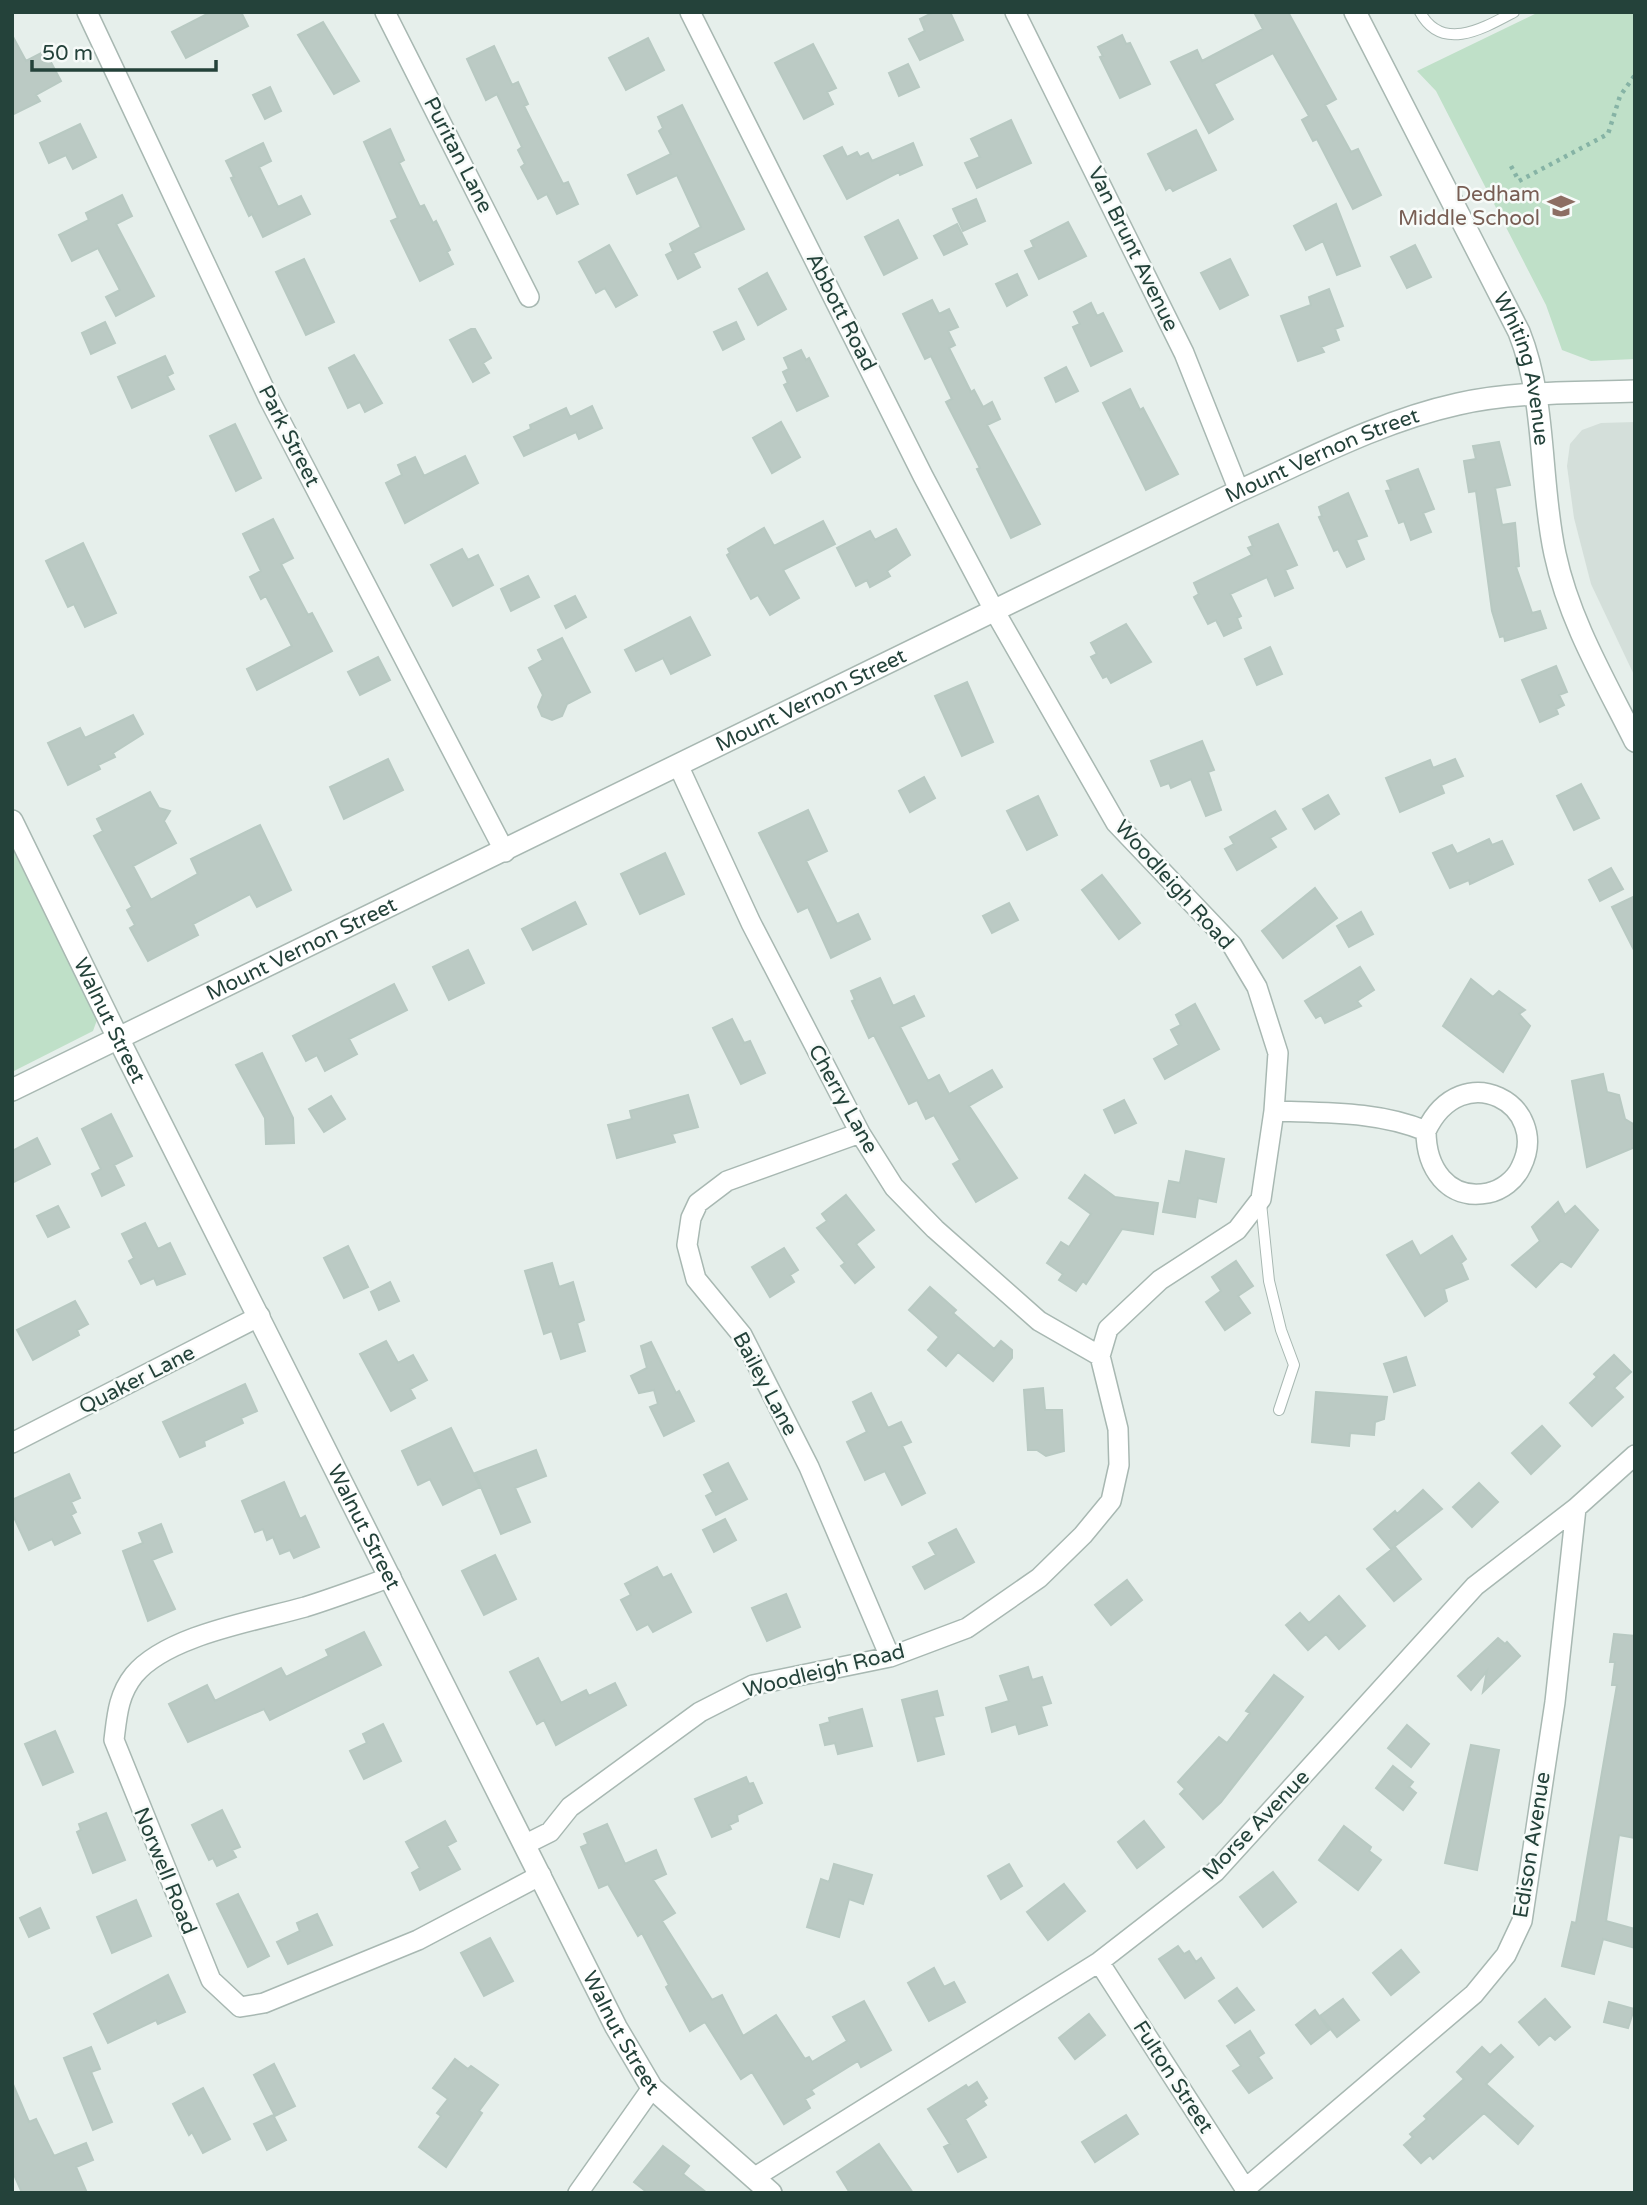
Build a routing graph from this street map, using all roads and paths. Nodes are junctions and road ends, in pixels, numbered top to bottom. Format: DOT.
graph roads {
  1 [pos="87,12"];
  2 [pos="386,12"];
  3 [pos="690,12"];
  4 [pos="1015,12"];
  5 [pos="1355,12"];
  6 [pos="1420,12"];
  7 [pos="1514,12"];
  8 [pos="1635,75"];
  9 [pos="1511,166"];
  10 [pos="529,297"];
  11 [pos="1635,390"];
  12 [pos="1536,396"];
  13 [pos="1239,491"];
  14 [pos="994,610"];
  15 [pos="1635,741"];
  16 [pos="679,767"];
  17 [pos="12,821"];
  18 [pos="505,852"];
  19 [pos="119,1040"];
  20 [pos="12,1090"];
  21 [pos="1274,1111"];
  22 [pos="1426,1131"];
  23 [pos="860,1133"];
  24 [pos="1261,1199"];
  25 [pos="260,1316"];
  26 [pos="1100,1356"];
  27 [pos="1279,1410"];
  28 [pos="12,1443"];
  29 [pos="1635,1455"];
  30 [pos="1576,1508"];
  31 [pos="391,1577"];
  32 [pos="890,1657"];
  33 [pos="526,1844"];
  34 [pos="541,1875"];
  35 [pos="1099,1962"];
  36 [pos="652,2088"];
  37 [pos="755,2177"];
  38 [pos="1247,2191"];
  39 [pos="578,2193"];
  40 [pos="771,2193"];
  1 -- 18 [label="street, Park Street"];
  2 -- 10 [label="street, Puritan Lane"];
  3 -- 14 [label="street, Abbott Road"];
  4 -- 13 [label="street, Van Brunt Avenue"];
  5 -- 12 [label="street, Whiting Avenue"];
  6 -- 7 [label="lane"];
  8 -- 9 [label="path"];
  11 -- 12 [label="street, Mount Vernon Street"];
  12 -- 13 [label="street, Mount Vernon Street"];
  12 -- 15 [label="street, Whiting Avenue"];
  13 -- 14 [label="street, Mount Vernon Street"];
  14 -- 16 [label="street, Mount Vernon Street"];
  14 -- 21 [label="street, Woodleigh Road"];
  16 -- 18 [label="street, Mount Vernon Street"];
  16 -- 23 [label="street, Cherry Lane"];
  17 -- 19 [label="street, Walnut Street"];
  18 -- 19 [label="street, Mount Vernon Street"];
  19 -- 20 [label="street, Mount Vernon Street"];
  19 -- 25 [label="street, Walnut Street"];
  21 -- 22 [label="street"];
  21 -- 24 [label="street, Woodleigh Road"];
  22 -- 22 [label="street"];
  23 -- 26 [label="street, Cherry Lane"];
  23 -- 32 [label="street, Bailey Lane"];
  24 -- 26 [label="street, Woodleigh Road"];
  24 -- 27 [label="lane"];
  25 -- 28 [label="street, Quaker Lane"];
  25 -- 31 [label="street, Walnut Street"];
  26 -- 32 [label="street, Woodleigh Road"];
  29 -- 30 [label="street, Morse Avenue"];
  30 -- 35 [label="street, Morse Avenue"];
  30 -- 38 [label="street, Edison Avenue"];
  31 -- 33 [label="street, Walnut Street"];
  31 -- 34 [label="street, Norwell Road"];
  32 -- 33 [label="street, Woodleigh Road"];
  33 -- 34 [label="street, Walnut Street"];
  34 -- 36 [label="street, Walnut Street"];
  35 -- 37 [label="street, Morse Avenue"];
  35 -- 38 [label="street, Fulton Street"];
  36 -- 37 [label="street, Walnut Street"];
  36 -- 39 [label="street"];
  37 -- 40 [label="street, Walnut Street"];
}
